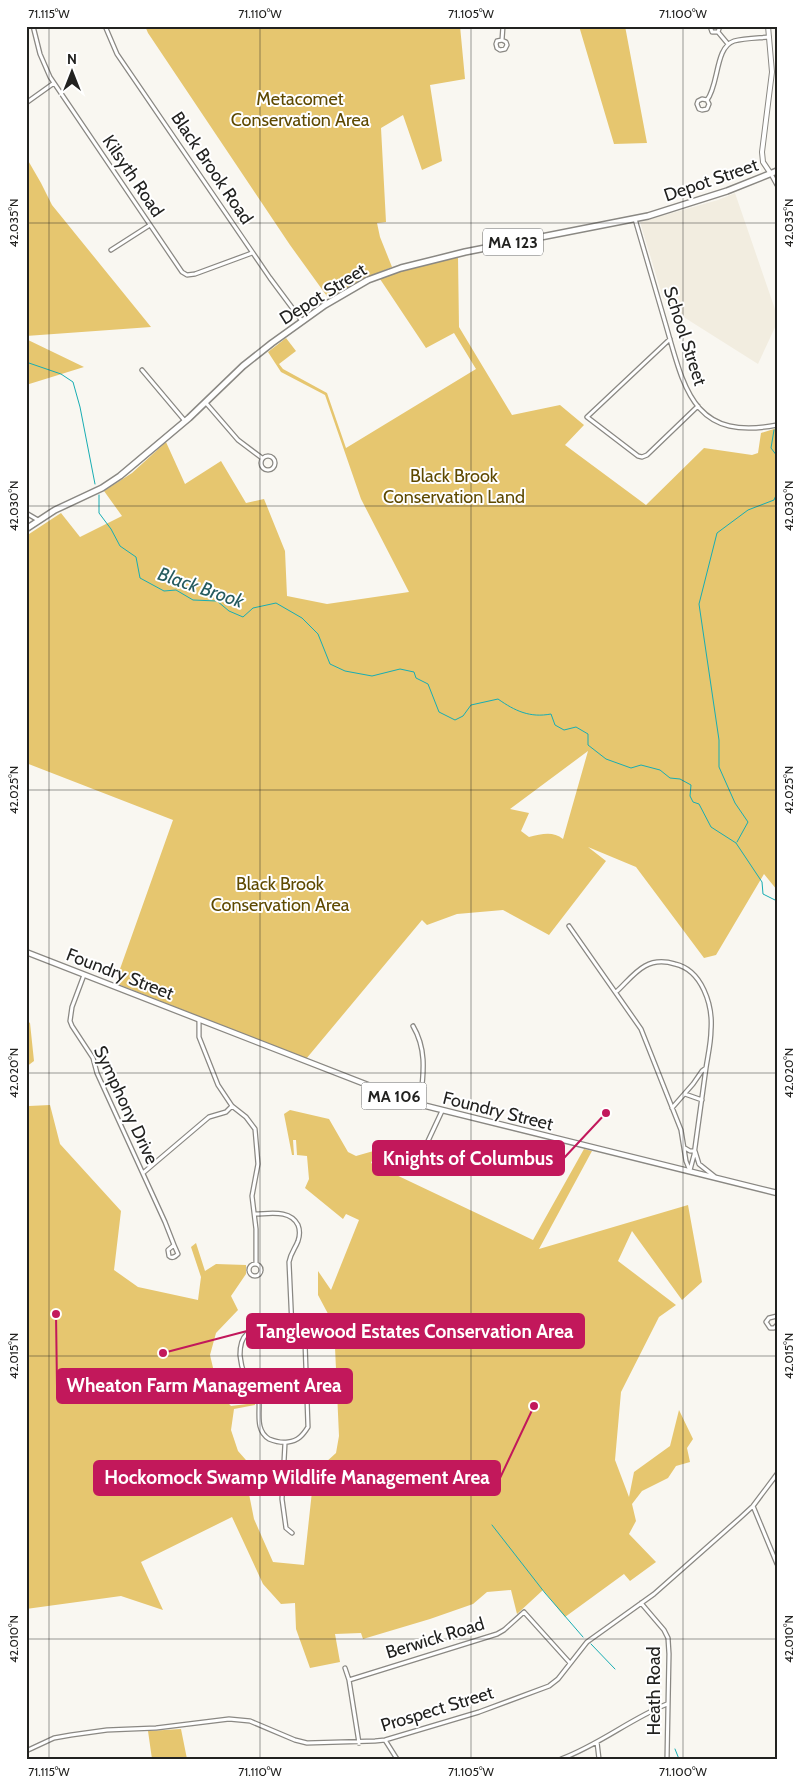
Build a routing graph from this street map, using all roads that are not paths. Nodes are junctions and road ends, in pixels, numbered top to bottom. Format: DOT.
graph roads {
  1 [pos="33,26"];
  2 [pos="104,26"];
  3 [pos="503,26"];
  4 [pos="710,26"];
  5 [pos="720,26"];
  6 [pos="768,26"];
  7 [pos="718,32"];
  8 [pos="770,37"];
  9 [pos="502,40"];
  10 [pos="728,44"];
  11 [pos="54,83"];
  12 [pos="707,100"];
  13 [pos="26,102"];
  14 [pos="777,171"];
  15 [pos="771,174"];
  16 [pos="777,185"];
  17 [pos="635,219"];
  18 [pos="150,225"];
  19 [pos="111,250"];
  20 [pos="252,253"];
  21 [pos="302,321"];
  22 [pos="670,339"];
  23 [pos="142,370"];
  24 [pos="206,402"];
  25 [pos="698,406"];
  26 [pos="185,421"];
  27 [pos="777,425"];
  28 [pos="262,458"];
  29 [pos="26,512"];
  30 [pos="39,521"];
  31 [pos="26,529"];
  32 [pos="569,926"];
  33 [pos="26,952"];
  34 [pos="84,975"];
  35 [pos="616,992"];
  36 [pos="199,1020"];
  37 [pos="413,1026"];
  38 [pos="706,1068"];
  39 [pos="421,1094"];
  40 [pos="685,1094"];
  41 [pos="702,1100"];
  42 [pos="414,1103"];
  43 [pos="232,1106"];
  44 [pos="424,1106"];
  45 [pos="672,1108"];
  46 [pos="442,1111"];
  47 [pos="685,1148"];
  48 [pos="695,1151"];
  49 [pos="421,1156"];
  50 [pos="690,1171"];
  51 [pos="142,1173"];
  52 [pos="716,1178"];
  53 [pos="777,1193"];
  54 [pos="255,1214"];
  55 [pos="174,1245"];
  56 [pos="256,1264"];
  57 [pos="777,1316"];
  58 [pos="777,1325"];
  59 [pos="292,1328"];
  60 [pos="285,1443"];
  61 [pos="777,1474"];
  62 [pos="753,1506"];
  63 [pos="292,1533"];
  64 [pos="777,1564"];
  65 [pos="641,1603"];
  66 [pos="570,1663"];
  67 [pos="345,1668"];
  68 [pos="349,1680"];
  69 [pos="667,1704"];
  70 [pos="385,1740"];
  71 [pos="359,1742"];
  72 [pos="597,1742"];
  73 [pos="26,1751"];
  74 [pos="396,1759"];
  75 [pos="561,1759"];
  76 [pos="599,1759"];
  77 [pos="667,1759"];
  1 -- 11 [label="street, Kilsyth Road"];
  2 -- 20 [label="street, Black Brook Road"];
  3 -- 9 [label="street"];
  4 -- 7 [label="street"];
  5 -- 7 [label="street"];
  6 -- 8 [label="main road"];
  7 -- 10 [label="street"];
  8 -- 10 [label="street"];
  8 -- 15 [label="main road"];
  10 -- 12 [label="street"];
  11 -- 13 [label="street"];
  11 -- 18 [label="street, Kilsyth Road"];
  14 -- 15 [label="highway, Depot Street / MA 123"];
  15 -- 16 [label="street"];
  15 -- 17 [label="highway, Depot Street / MA 123"];
  17 -- 21 [label="highway, Depot Street / MA 123"];
  17 -- 22 [label="street, School Street"];
  18 -- 19 [label="street"];
  18 -- 20 [label="street, Kilsyth Road"];
  20 -- 21 [label="street, Black Brook Road"];
  21 -- 24 [label="highway, Depot Street / MA 123"];
  22 -- 25 [label="street, School Street"];
  22 -- 25 [label="street"];
  23 -- 26 [label="street"];
  24 -- 26 [label="highway, Depot Street / MA 123"];
  24 -- 28 [label="street"];
  25 -- 27 [label="street, School Street"];
  26 -- 30 [label="highway, Depot Street / MA 123"];
  28 -- 28 [label="street"];
  29 -- 30 [label="street"];
  30 -- 31 [label="highway, Depot Street / MA 123"];
  32 -- 35 [label="street"];
  33 -- 34 [label="main road, Foundry Street / MA 106"];
  34 -- 36 [label="main road, Foundry Street / MA 106"];
  34 -- 51 [label="street, Symphony Drive"];
  35 -- 38 [label="street"];
  35 -- 45 [label="street"];
  36 -- 42 [label="main road, Foundry Street / MA 106"];
  36 -- 43 [label="street"];
  37 -- 39 [label="street"];
  38 -- 40 [label="street"];
  38 -- 41 [label="street"];
  39 -- 42 [label="street"];
  39 -- 44 [label="street"];
  40 -- 41 [label="street"];
  40 -- 45 [label="street"];
  41 -- 48 [label="street"];
  42 -- 44 [label="main road, Foundry Street / MA 106"];
  43 -- 51 [label="street"];
  43 -- 54 [label="street"];
  44 -- 46 [label="main road, Foundry Street / MA 106"];
  45 -- 47 [label="street"];
  46 -- 49 [label="street"];
  46 -- 50 [label="main road, Foundry Street / MA 106"];
  47 -- 48 [label="street"];
  47 -- 50 [label="street"];
  48 -- 50 [label="street"];
  48 -- 52 [label="street"];
  50 -- 52 [label="main road, Foundry Street / MA 106"];
  51 -- 55 [label="street, Symphony Drive"];
  52 -- 53 [label="main road, Foundry Street / MA 106"];
  54 -- 56 [label="street"];
  54 -- 59 [label="street"];
  57 -- 58 [label="street"];
  59 -- 60 [label="street"];
  59 -- 60 [label="street"];
  60 -- 63 [label="street"];
  61 -- 62 [label="street, Prospect Street"];
  62 -- 64 [label="street"];
  62 -- 65 [label="street, Prospect Street"];
  65 -- 66 [label="street, Prospect Street"];
  65 -- 69 [label="street, Heath Road"];
  66 -- 68 [label="street, Berwick Road"];
  66 -- 70 [label="street, Prospect Street"];
  67 -- 68 [label="street"];
  68 -- 71 [label="street"];
  69 -- 72 [label="street"];
  69 -- 77 [label="street, Heath Road"];
  70 -- 71 [label="street, Prospect Street"];
  70 -- 74 [label="street"];
  71 -- 73 [label="street, Prospect Street"];
  72 -- 75 [label="street"];
  72 -- 76 [label="street"];
}
